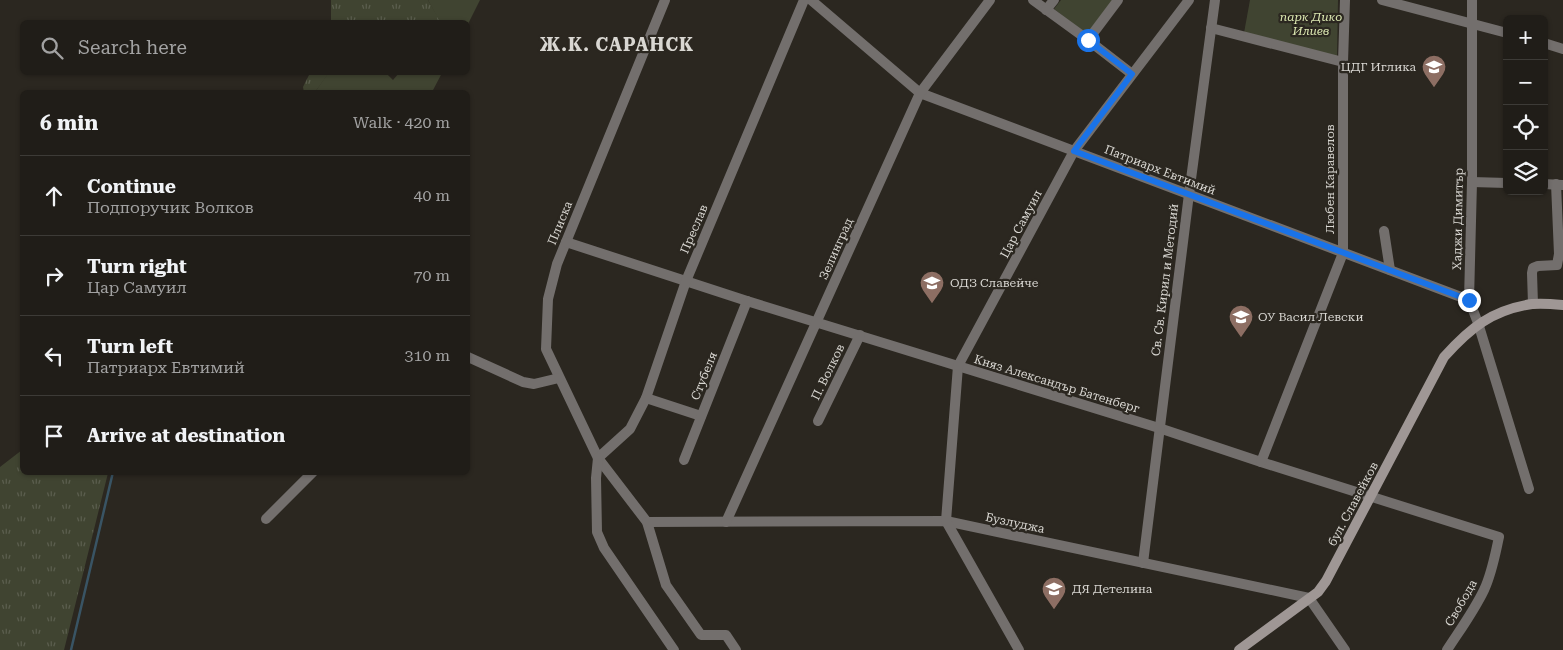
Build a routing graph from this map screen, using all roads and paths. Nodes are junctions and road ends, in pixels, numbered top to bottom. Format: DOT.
graph roads {
  1 [pos="665,0"];
  2 [pos="804,0"];
  3 [pos="811,0"];
  4 [pos="990,0"];
  5 [pos="1033,0"];
  6 [pos="1054,0"];
  7 [pos="1118,0"];
  8 [pos="1188,0"];
  9 [pos="1215,0"];
  10 [pos="1345,0"];
  11 [pos="1382,0"];
  12 [pos="1472,0"];
  13 [pos="1046,10"];
  14 [pos="1472,24"];
  15 [pos="1211,28"];
  16 [pos="1503,32"];
  17 [pos="1088,40"];
  18 [pos="1548,44"];
  19 [pos="1563,48"];
  20 [pos="1343,62"];
  21 [pos="1132,74"];
  22 [pos="920,93"];
  23 [pos="1074,151"];
  24 [pos="1472,182"];
  25 [pos="1503,183"];
  26 [pos="1560,185"];
  27 [pos="1188,194"];
  28 [pos="1384,231"];
  29 [pos="566,242"];
  30 [pos="1343,253"];
  31 [pos="1561,254"];
  32 [pos="1390,270"];
  33 [pos="686,281"];
  34 [pos="1469,300"];
  35 [pos="747,301"];
  36 [pos="1533,304"];
  37 [pos="1563,305"];
  38 [pos="817,321"];
  39 [pos="1478,323"];
  40 [pos="860,335"];
  41 [pos="470,358"];
  42 [pos="958,366"];
  43 [pos="559,378"];
  44 [pos="646,398"];
  45 [pos="701,416"];
  46 [pos="818,421"];
  47 [pos="1159,428"];
  48 [pos="598,458"];
  49 [pos="684,460"];
  50 [pos="1261,462"];
  51 [pos="310,475"];
  52 [pos="1529,489"];
  53 [pos="1371,497"];
  54 [pos="266,519"];
  55 [pos="946,521"];
  56 [pos="647,522"];
  57 [pos="726,522"];
  58 [pos="1499,537"];
  59 [pos="1143,563"];
  60 [pos="1309,598"];
  61 [pos="674,650"];
  62 [pos="736,650"];
  63 [pos="1018,650"];
  64 [pos="1239,650"];
  65 [pos="1345,650"];
  66 [pos="1447,650"];
  1 -- 29 [label="street, Плиска"];
  2 -- 33 [label="street, Преслав"];
  3 -- 22 [label="street, Патриарх Евтимий"];
  4 -- 22 [label="street, Зелинград"];
  5 -- 13 [label="street"];
  6 -- 13 [label="street"];
  7 -- 17 [label="street"];
  8 -- 21 [label="street, Цар Самуил"];
  9 -- 15 [label="street, Св. Св. Кирил и Методий"];
  10 -- 20 [label="street, Любен Каравелов"];
  11 -- 14 [label="street"];
  12 -- 14 [label="street, Хаджи Димитър"];
  13 -- 17 [label="street"];
  14 -- 16 [label="street"];
  14 -- 24 [label="street, Хаджи Димитър"];
  15 -- 20 [label="street"];
  15 -- 27 [label="street, Св. Св. Кирил и Методий"];
  17 -- 21 [label="street"];
  18 -- 19 [label="street"];
  20 -- 30 [label="street, Любен Каравелов"];
  21 -- 23 [label="street, Цар Самуил"];
  22 -- 23 [label="street, Патриарх Евтимий"];
  22 -- 38 [label="street, Зелинград"];
  23 -- 27 [label="street, Патриарх Евтимий"];
  23 -- 42 [label="street, Цар Самуил"];
  24 -- 25 [label="street"];
  24 -- 34 [label="street, Хаджи Димитър"];
  26 -- 31 [label="street"];
  27 -- 30 [label="street, Патриарх Евтимий"];
  27 -- 47 [label="street, Св. Св. Кирил и Методий"];
  28 -- 32 [label="street"];
  29 -- 33 [label="street, Княз Александър Батенберг"];
  29 -- 43 [label="street, Плиска"];
  30 -- 32 [label="street, Патриарх Евтимий"];
  30 -- 50 [label="street, Любен Каравелов"];
  31 -- 36 [label="street"];
  32 -- 34 [label="street, Патриарх Евтимий"];
  33 -- 35 [label="street, Княз Александър Батенберг"];
  33 -- 44 [label="street, Преслав"];
  34 -- 39 [label="street, Хаджи Димитър"];
  35 -- 38 [label="street, Княз Александър Батенберг"];
  35 -- 45 [label="street, Стубеля"];
  36 -- 37 [label="street"];
  36 -- 39 [label="street, бул. Славейков"];
  38 -- 40 [label="street, Княз Александър Батенберг"];
  38 -- 57 [label="street, Зелинград"];
  39 -- 52 [label="street, Хаджи Димитър"];
  39 -- 53 [label="street, бул. Славейков"];
  40 -- 42 [label="street, Княз Александър Батенберг"];
  40 -- 46 [label="street, П. Волков"];
  41 -- 43 [label="street"];
  42 -- 47 [label="street, Княз Александър Батенберг"];
  42 -- 55 [label="street, Цар Самуил"];
  43 -- 48 [label="street, Плиска"];
  44 -- 45 [label="street"];
  44 -- 48 [label="street, Преслав"];
  45 -- 49 [label="street, Стубеля"];
  47 -- 50 [label="street, Княз Александър Батенберг"];
  47 -- 59 [label="street, Св. Св. Кирил и Методий"];
  48 -- 56 [label="street, Плиска"];
  48 -- 61 [label="street"];
  50 -- 53 [label="street, Княз Александър Батенберг"];
  51 -- 54 [label="street"];
  53 -- 58 [label="street, Княз Александър Батенберг"];
  53 -- 60 [label="street, бул. Славейков"];
  55 -- 57 [label="street, Бузлуджа"];
  55 -- 59 [label="street, Бузлуджа"];
  55 -- 63 [label="street"];
  56 -- 57 [label="street, Бузлуджа"];
  56 -- 62 [label="street"];
  58 -- 66 [label="street, Свобода"];
  59 -- 60 [label="street, Бузлуджа"];
  60 -- 64 [label="street, бул. Славейков"];
  60 -- 65 [label="street"];
}
